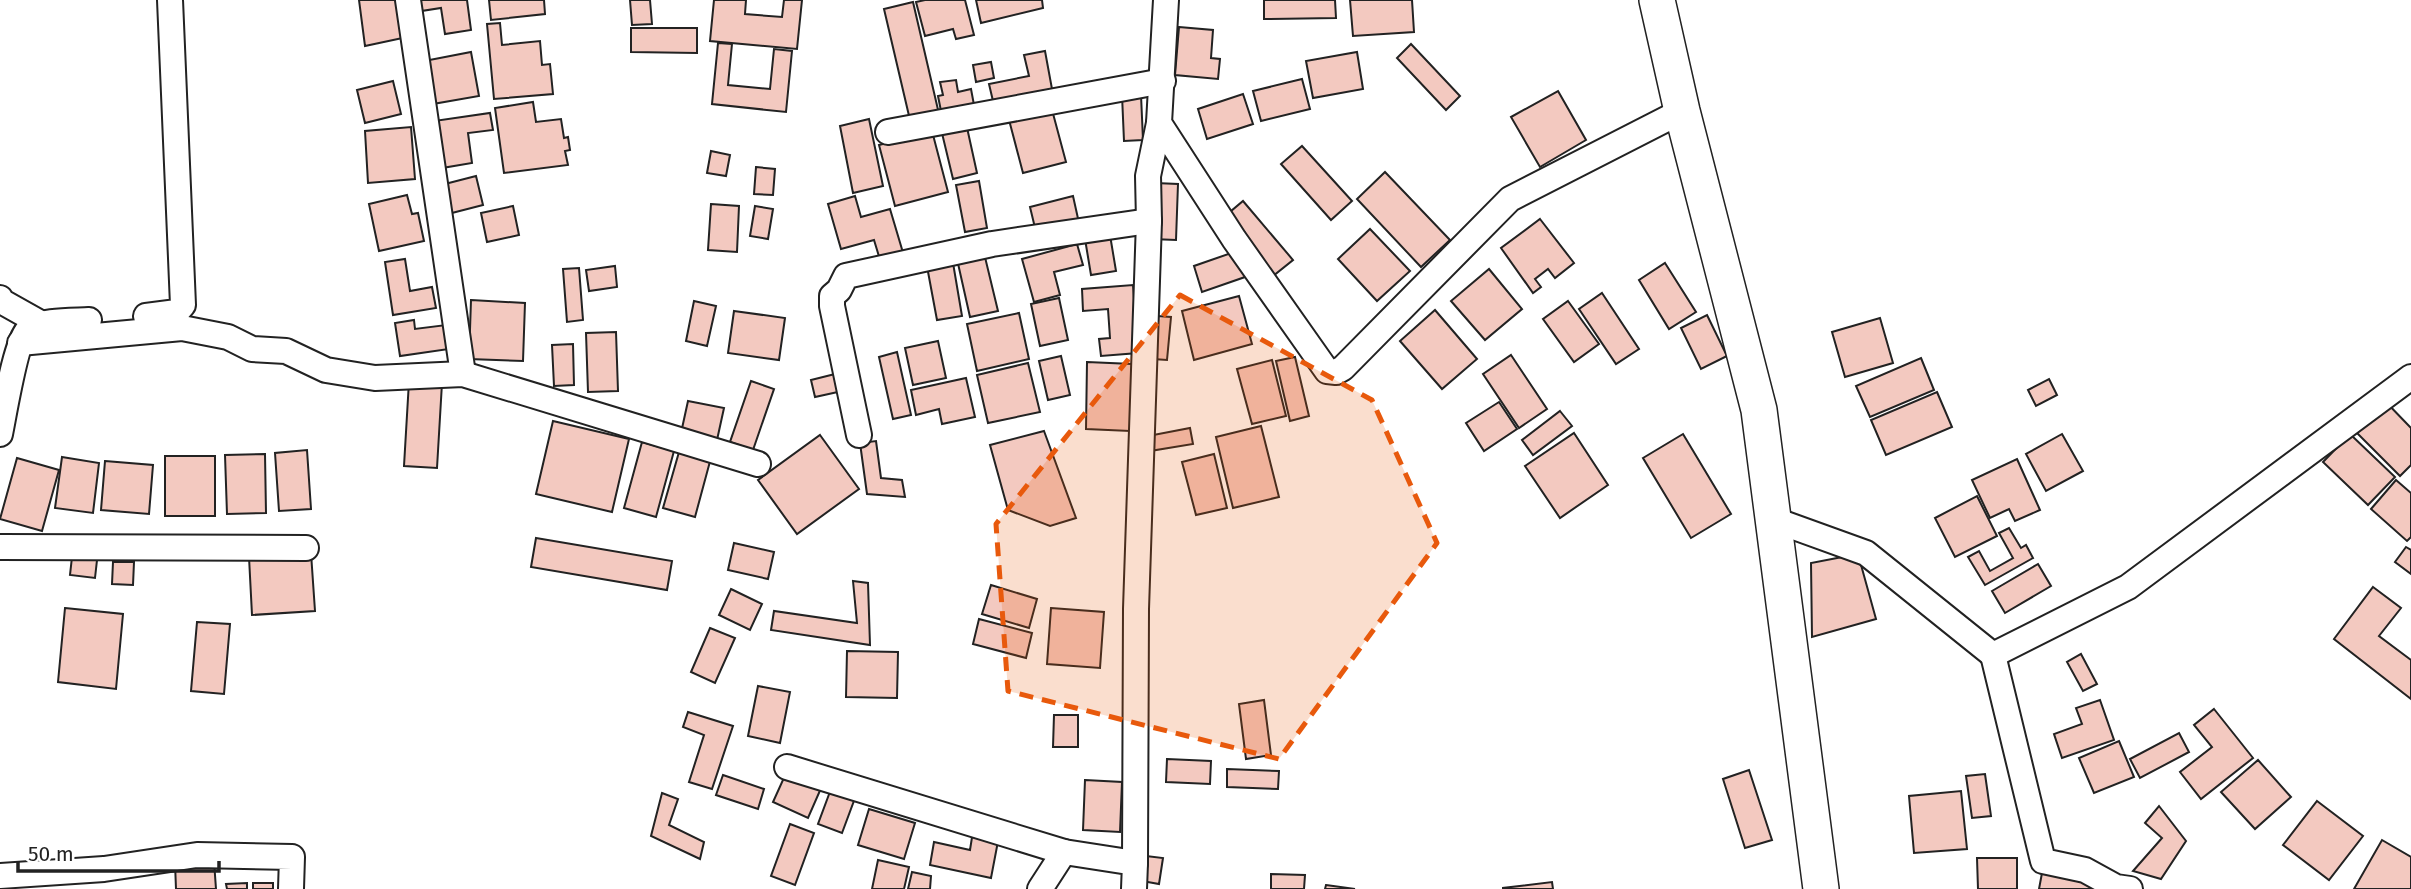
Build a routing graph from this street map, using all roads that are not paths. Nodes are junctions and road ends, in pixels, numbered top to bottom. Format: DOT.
graph roads {
  1 [pos="170,0"];
  2 [pos="408,0"];
  3 [pos="1166,0"];
  4 [pos="1657,0"];
  5 [pos="1163,81"];
  6 [pos="1682,111"];
  7 [pos="1159,123"];
  8 [pos="888,132"];
  9 [pos="1149,221"];
  10 [pos="0,298"];
  11 [pos="42,324"];
  12 [pos="20,343"];
  13 [pos="463,374"];
  14 [pos="2411,377"];
  15 [pos="0,434"];
  16 [pos="859,435"];
  17 [pos="758,464"];
  18 [pos="1772,519"];
  19 [pos="0,547"];
  20 [pos="306,548"];
  21 [pos="1993,655"];
  22 [pos="787,767"];
  23 [pos="1064,852"];
  24 [pos="1135,863"];
  25 [pos="0,876"];
  26 [pos="291,889"];
  27 [pos="1040,889"];
  28 [pos="1134,889"];
  29 [pos="1821,889"];
  30 [pos="2130,889"];
  1 -- 11 [label="street"];
  2 -- 13 [label="street"];
  3 -- 5 [label="street"];
  4 -- 6 [label="street"];
  5 -- 7 [label="street"];
  5 -- 8 [label="street"];
  6 -- 7 [label="street"];
  6 -- 18 [label="street"];
  7 -- 9 [label="street"];
  9 -- 16 [label="street"];
  9 -- 24 [label="street"];
  10 -- 11 [label="street"];
  11 -- 12 [label="street"];
  12 -- 13 [label="street"];
  12 -- 15 [label="street"];
  13 -- 17 [label="street"];
  14 -- 21 [label="street"];
  18 -- 21 [label="street"];
  18 -- 29 [label="street"];
  19 -- 20 [label="street"];
  21 -- 30 [label="street"];
  22 -- 23 [label="street"];
  23 -- 24 [label="street"];
  23 -- 27 [label="street"];
  24 -- 28 [label="street"];
  25 -- 26 [label="street"];
}
